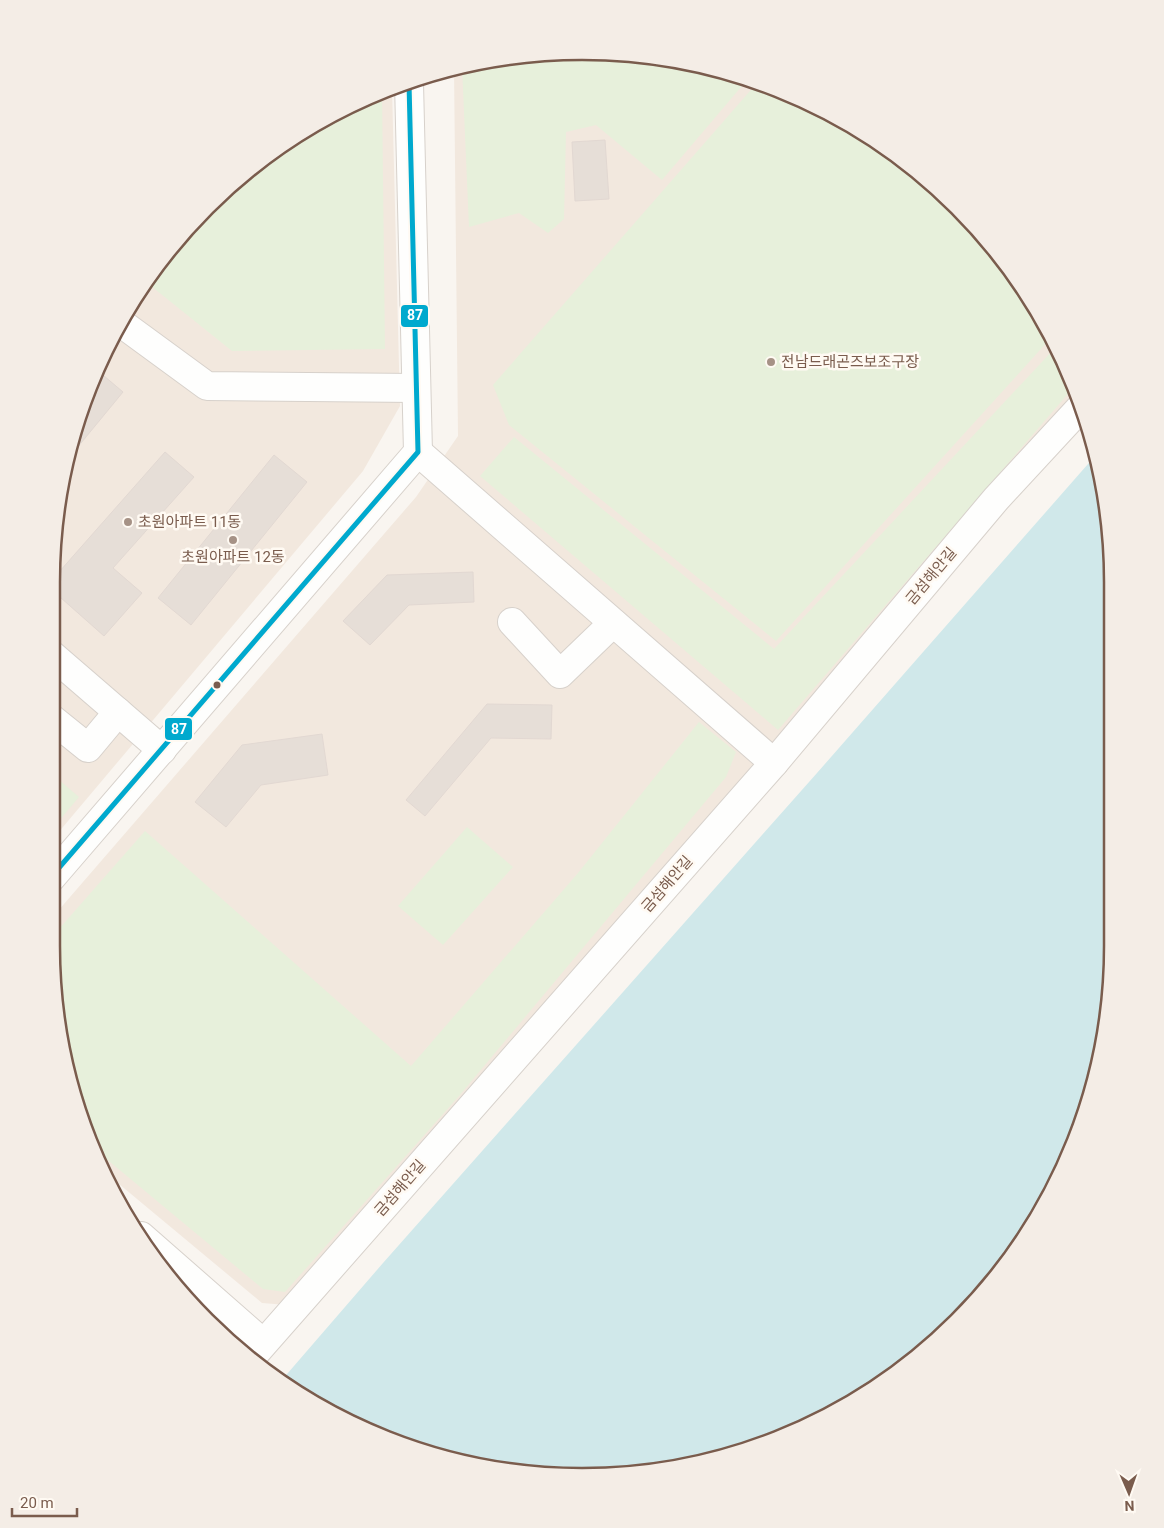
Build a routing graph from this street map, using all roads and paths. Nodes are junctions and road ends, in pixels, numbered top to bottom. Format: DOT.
graph roads {
  1 [pos="409,90"];
  2 [pos="127,327"];
  3 [pos="416,388"];
  4 [pos="1076,413"];
  5 [pos="418,452"];
  6 [pos="512,622"];
  7 [pos="613,623"];
  8 [pos="60,662"];
  9 [pos="118,712"];
  10 [pos="60,725"];
  11 [pos="162,750"];
  12 [pos="774,763"];
  13 [pos="60,869"];
  14 [pos="166,1260"];
  15 [pos="256,1351"];
  1 -- 3 [label="street"];
  2 -- 3 [label="street"];
  3 -- 5 [label="street"];
  4 -- 12 [label="street, 금섬해안길"];
  5 -- 7 [label="street"];
  5 -- 11 [label="street"];
  6 -- 7 [label="street"];
  7 -- 12 [label="street"];
  8 -- 9 [label="street"];
  9 -- 10 [label="street"];
  9 -- 11 [label="street"];
  11 -- 13 [label="street"];
  12 -- 15 [label="street, 금섬해안길"];
  14 -- 15 [label="street"];
}
